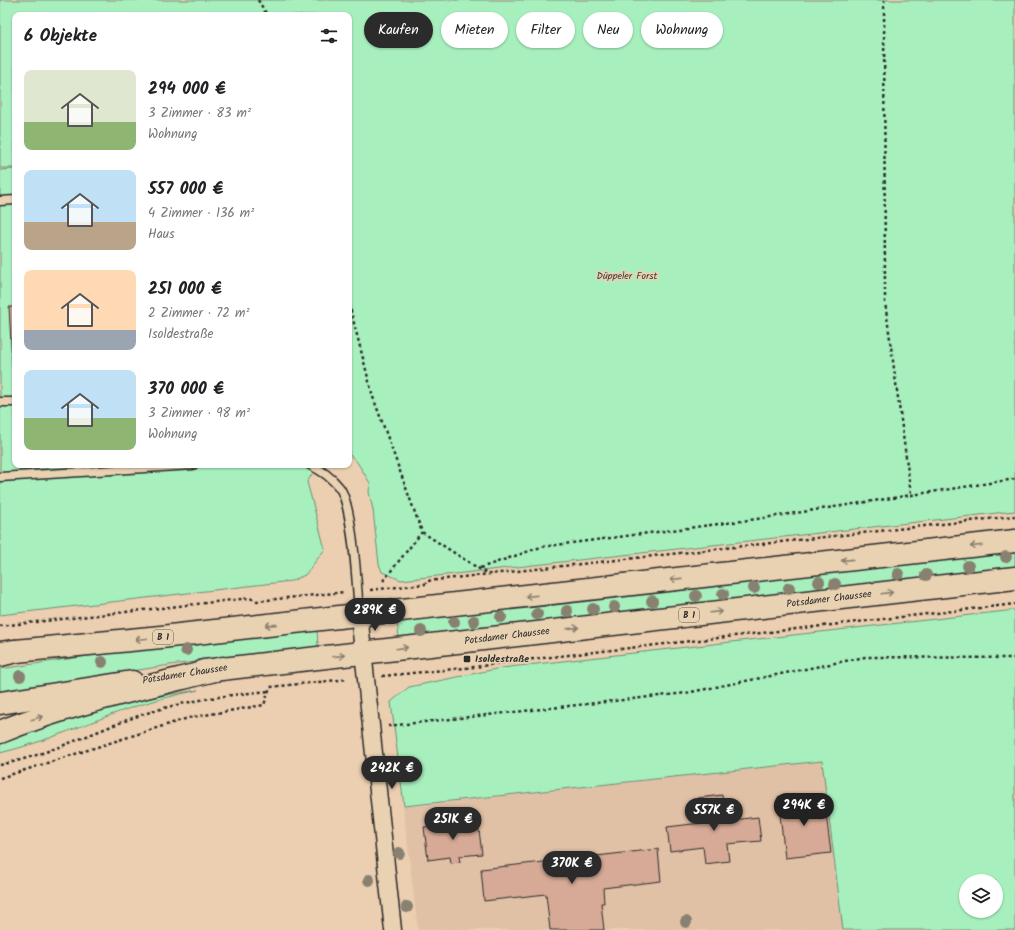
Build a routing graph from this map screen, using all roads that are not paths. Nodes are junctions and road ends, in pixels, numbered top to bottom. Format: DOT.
graph roads {
  1 [pos="12,200"];
  2 [pos="0,201"];
  3 [pos="0,402"];
  4 [pos="12,402"];
  5 [pos="117,468"];
  6 [pos="317,468"];
  7 [pos="0,477"];
  8 [pos="1015,541"];
  9 [pos="1015,578"];
  10 [pos="359,614"];
  11 [pos="6,653"];
  12 [pos="363,653"];
  13 [pos="223,668"];
  14 [pos="0,703"];
  15 [pos="0,732"];
  16 [pos="392,930"];
  1 -- 2 [label="lane"];
  3 -- 4 [label="lane"];
  5 -- 7 [label="lane"];
  6 -- 10 [label="lane"];
  8 -- 10 [label="main road, B 1, one-way"];
  12 -- 9 [label="main road, Potsdamer Chaussee / B 1, one-way"];
  10 -- 11 [label="main road, B 1, one-way"];
  10 -- 12 [label="street"];
  13 -- 12 [label="main road, Potsdamer Chaussee / B 1, one-way"];
  12 -- 16 [label="street"];
  13 -- 14 [label="main road, Potsdamer Chaussee / B 1"];
  15 -- 13 [label="main road, one-way"];
}
